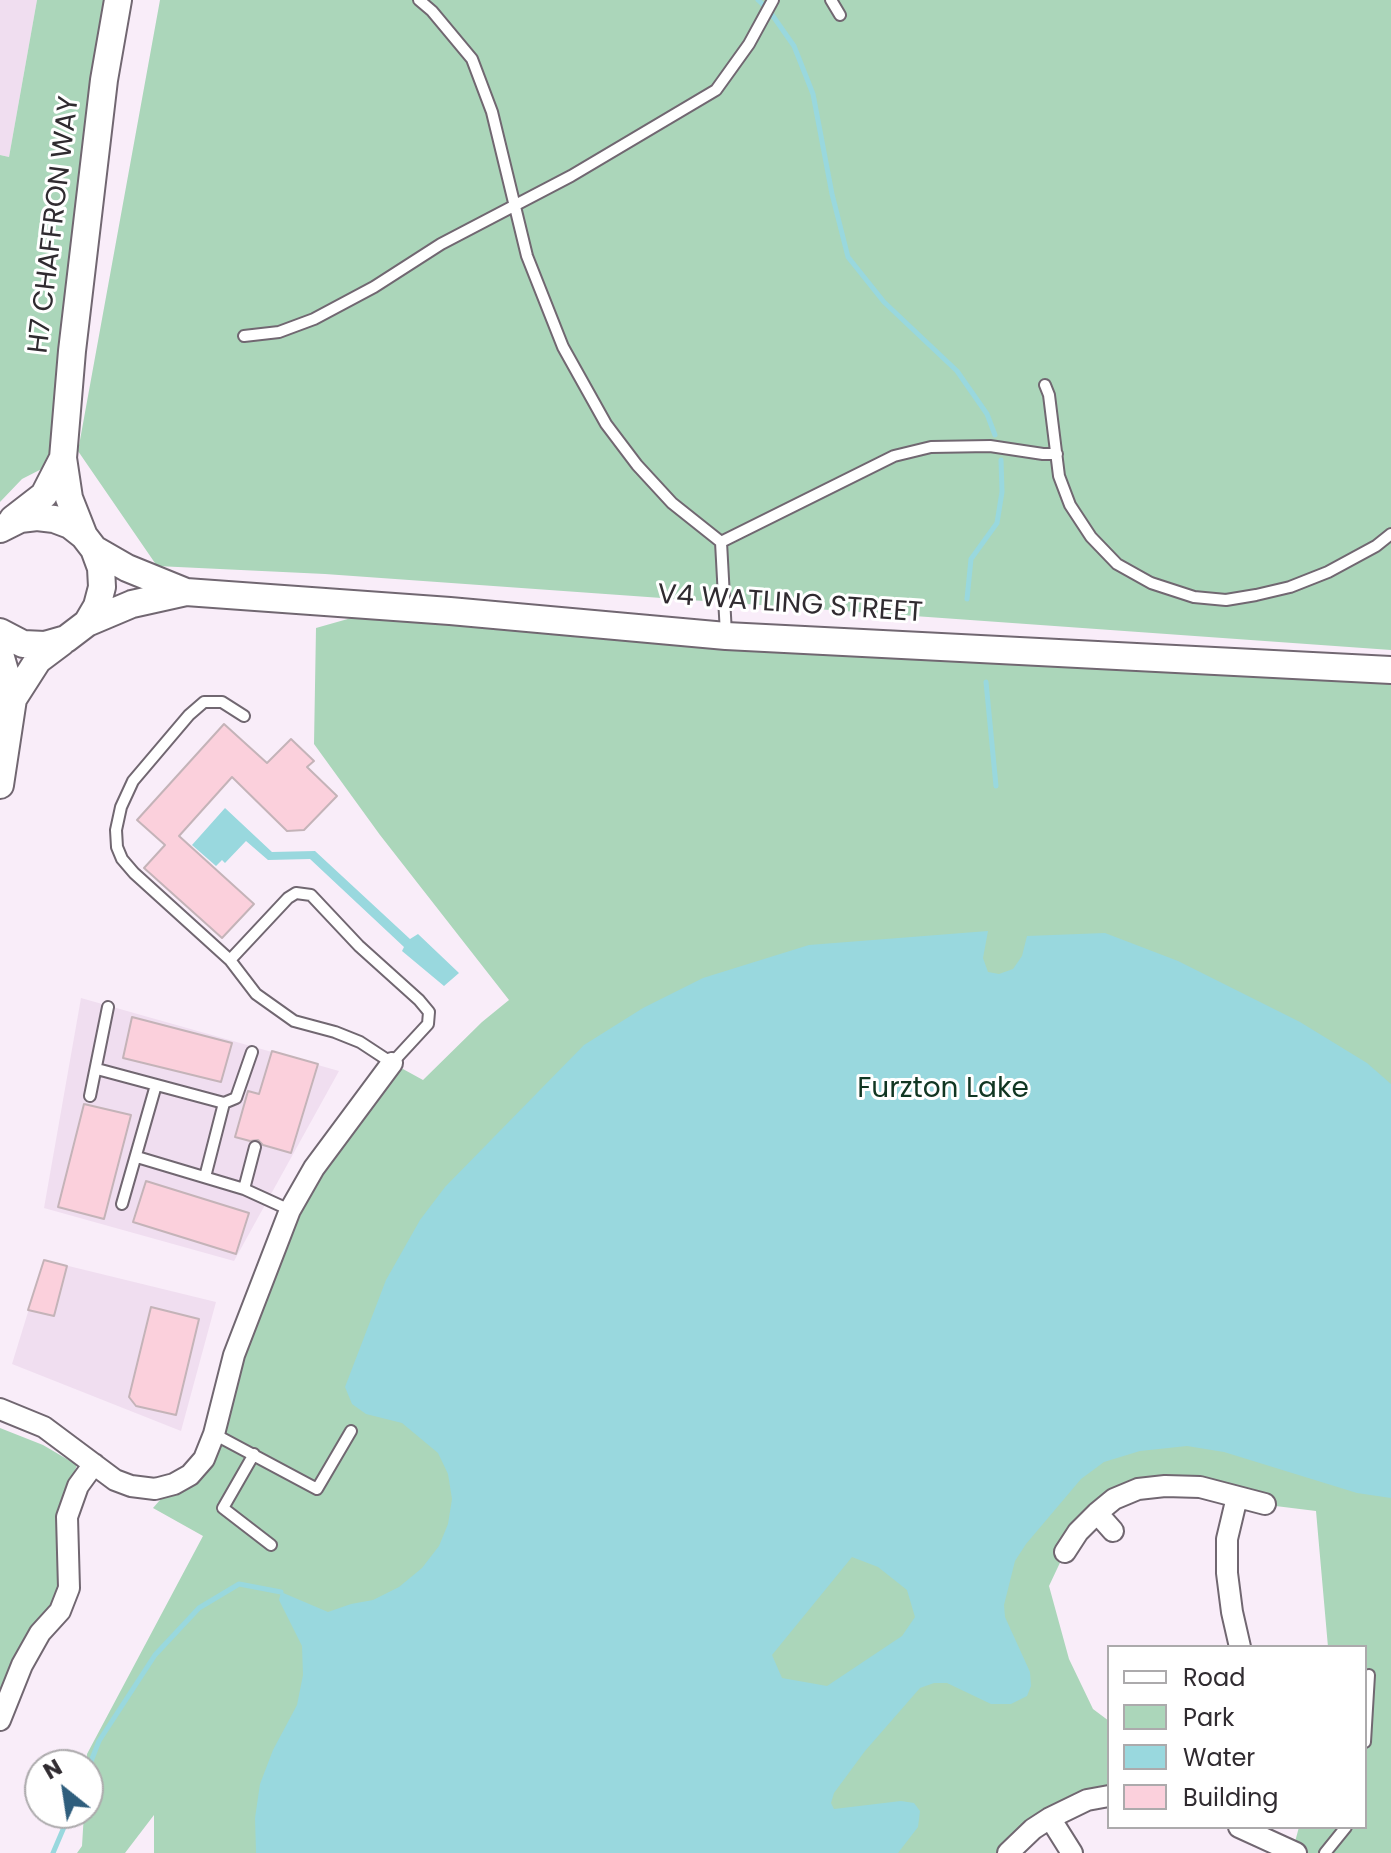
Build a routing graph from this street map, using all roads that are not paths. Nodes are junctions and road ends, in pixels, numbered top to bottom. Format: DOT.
graph roads {
  1 [pos="118,0"];
  2 [pos="419,0"];
  3 [pos="773,0"];
  4 [pos="831,0"];
  5 [pos="840,15"];
  6 [pos="515,205"];
  7 [pos="244,336"];
  8 [pos="1045,385"];
  9 [pos="1057,454"];
  10 [pos="63,458"];
  11 [pos="2,528"];
  12 [pos="1391,534"];
  13 [pos="721,542"];
  14 [pos="89,543"];
  15 [pos="186,592"];
  16 [pos="76,631"];
  17 [pos="0,632"];
  18 [pos="726,636"];
  19 [pos="0,654"];
  20 [pos="1387,668"];
  21 [pos="13,699"];
  22 [pos="244,716"];
  23 [pos="0,785"];
  24 [pos="230,960"];
  25 [pos="108,1007"];
  26 [pos="252,1052"];
  27 [pos="392,1063"];
  28 [pos="97,1069"];
  29 [pos="156,1085"];
  30 [pos="90,1096"];
  31 [pos="224,1103"];
  32 [pos="255,1147"];
  33 [pos="137,1157"];
  34 [pos="205,1177"];
  35 [pos="244,1189"];
  36 [pos="122,1204"];
  37 [pos="290,1210"];
  38 [pos="0,1409"];
  39 [pos="351,1431"];
  40 [pos="214,1434"];
  41 [pos="254,1454"];
  42 [pos="94,1464"];
  43 [pos="1237,1497"];
  44 [pos="1265,1504"];
  45 [pos="1097,1513"];
  46 [pos="1113,1531"];
  47 [pos="271,1545"];
  48 [pos="1065,1552"];
  49 [pos="1240,1645"];
  50 [pos="1369,1675"];
  51 [pos="1367,1708"];
  52 [pos="0,1720"];
  53 [pos="1107,1796"];
  54 [pos="1050,1818"];
  55 [pos="1243,1829"];
  56 [pos="1344,1829"];
  57 [pos="1288,1852"];
  58 [pos="1008,1853"];
  59 [pos="1072,1853"];
  60 [pos="1325,1853"];
  1 -- 10 [label="street, H7 CHAFFRON WAY"];
  2 -- 6 [label="lane"];
  3 -- 6 [label="lane"];
  4 -- 5 [label="lane"];
  6 -- 7 [label="lane"];
  6 -- 13 [label="lane"];
  8 -- 9 [label="lane"];
  9 -- 12 [label="lane"];
  9 -- 13 [label="lane"];
  10 -- 11 [label="street, H7 CHAFFRON WAY"];
  10 -- 14 [label="street, H7 CHAFFRON WAY"];
  11 -- 14 [label="street, V4 WATLING STREET"];
  13 -- 18 [label="lane"];
  14 -- 15 [label="street, V4 WATLING STREET"];
  14 -- 16 [label="street, H7 CHAFFRON WAY"];
  15 -- 16 [label="street, V4 WATLING STREET"];
  15 -- 18 [label="street, V4 WATLING STREET"];
  16 -- 17 [label="street"];
  16 -- 21 [label="street"];
  18 -- 20 [label="street, V4 WATLING STREET"];
  19 -- 21 [label="street"];
  21 -- 23 [label="street"];
  22 -- 24 [label="lane"];
  24 -- 27 [label="lane"];
  24 -- 27 [label="lane"];
  25 -- 28 [label="lane"];
  26 -- 31 [label="lane"];
  27 -- 37 [label="street"];
  28 -- 29 [label="lane"];
  28 -- 30 [label="lane"];
  29 -- 31 [label="lane"];
  29 -- 33 [label="lane"];
  31 -- 34 [label="lane"];
  32 -- 35 [label="lane"];
  33 -- 34 [label="lane"];
  33 -- 36 [label="lane"];
  34 -- 35 [label="lane"];
  35 -- 37 [label="lane"];
  37 -- 40 [label="street"];
  38 -- 42 [label="street"];
  39 -- 41 [label="lane"];
  40 -- 41 [label="lane"];
  40 -- 42 [label="street"];
  41 -- 47 [label="lane"];
  42 -- 52 [label="street"];
  43 -- 44 [label="street"];
  43 -- 45 [label="street"];
  43 -- 49 [label="street"];
  45 -- 46 [label="street"];
  45 -- 48 [label="street"];
  50 -- 51 [label="lane"];
  53 -- 54 [label="street"];
  54 -- 58 [label="street"];
  54 -- 59 [label="street"];
  55 -- 57 [label="street"];
  56 -- 60 [label="lane"];
}
